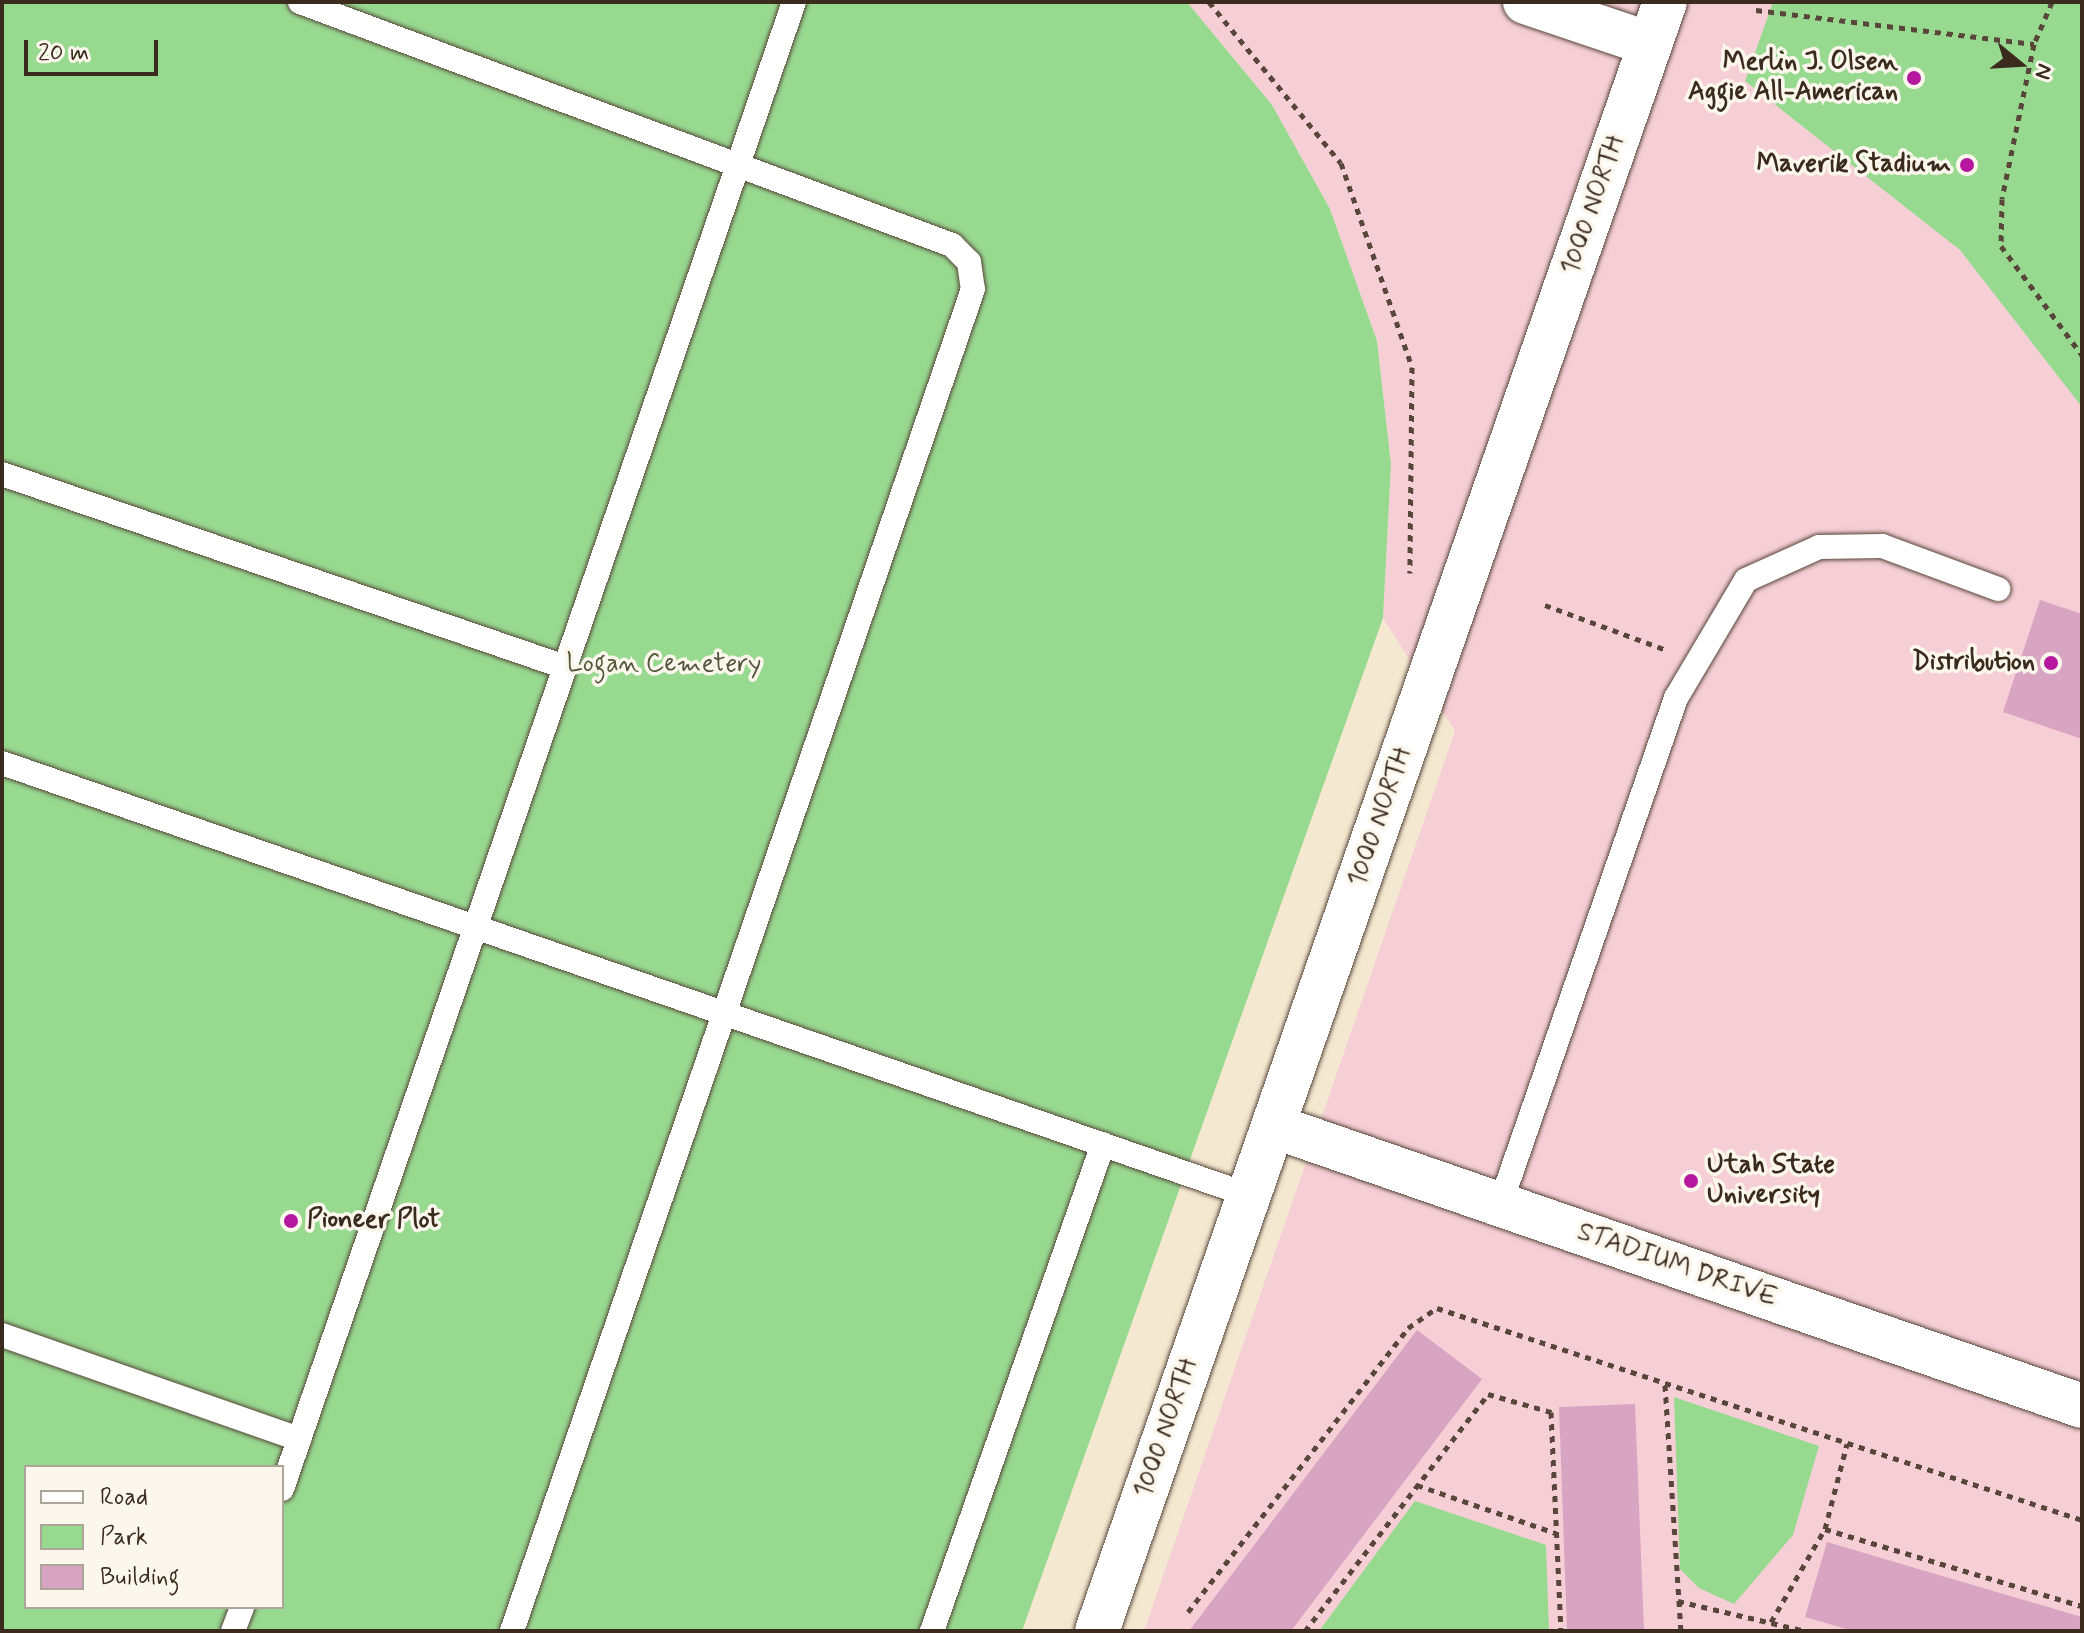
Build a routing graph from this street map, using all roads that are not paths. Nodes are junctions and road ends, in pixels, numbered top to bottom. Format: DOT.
graph roads {
  1 [pos="300,2"];
  2 [pos="794,2"];
  3 [pos="1525,2"];
  4 [pos="1665,2"];
  5 [pos="1650,44"];
  6 [pos="739,163"];
  7 [pos="2,474"];
  8 [pos="1998,589"];
  9 [pos="565,667"];
  10 [pos="2,763"];
  11 [pos="476,927"];
  12 [pos="728,1015"];
  13 [pos="1273,1126"];
  14 [pos="1103,1144"];
  15 [pos="1248,1195"];
  16 [pos="1500,1205"];
  17 [pos="2,1335"];
  18 [pos="2082,1406"];
  19 [pos="299,1439"];
  20 [pos="284,1483"];
  21 [pos="241,1609"];
  22 [pos="233,1631"];
  23 [pos="512,1631"];
  24 [pos="932,1631"];
  25 [pos="1097,1631"];
  1 -- 6 [label="lane"];
  2 -- 6 [label="lane"];
  3 -- 5 [label="street"];
  4 -- 5 [label="street, 1000 NORTH"];
  5 -- 13 [label="street, 1000 NORTH"];
  6 -- 9 [label="lane"];
  6 -- 12 [label="lane"];
  7 -- 9 [label="lane"];
  8 -- 16 [label="lane"];
  9 -- 11 [label="lane"];
  10 -- 11 [label="lane"];
  11 -- 12 [label="lane"];
  11 -- 19 [label="lane"];
  12 -- 14 [label="lane"];
  12 -- 23 [label="lane"];
  13 -- 15 [label="street, 1000 NORTH"];
  13 -- 16 [label="street, STADIUM DRIVE"];
  14 -- 15 [label="lane"];
  14 -- 24 [label="lane"];
  15 -- 25 [label="street, 1000 NORTH"];
  16 -- 18 [label="street, STADIUM DRIVE"];
  17 -- 19 [label="lane"];
  19 -- 20 [label="lane"];
  21 -- 22 [label="lane"];
}
